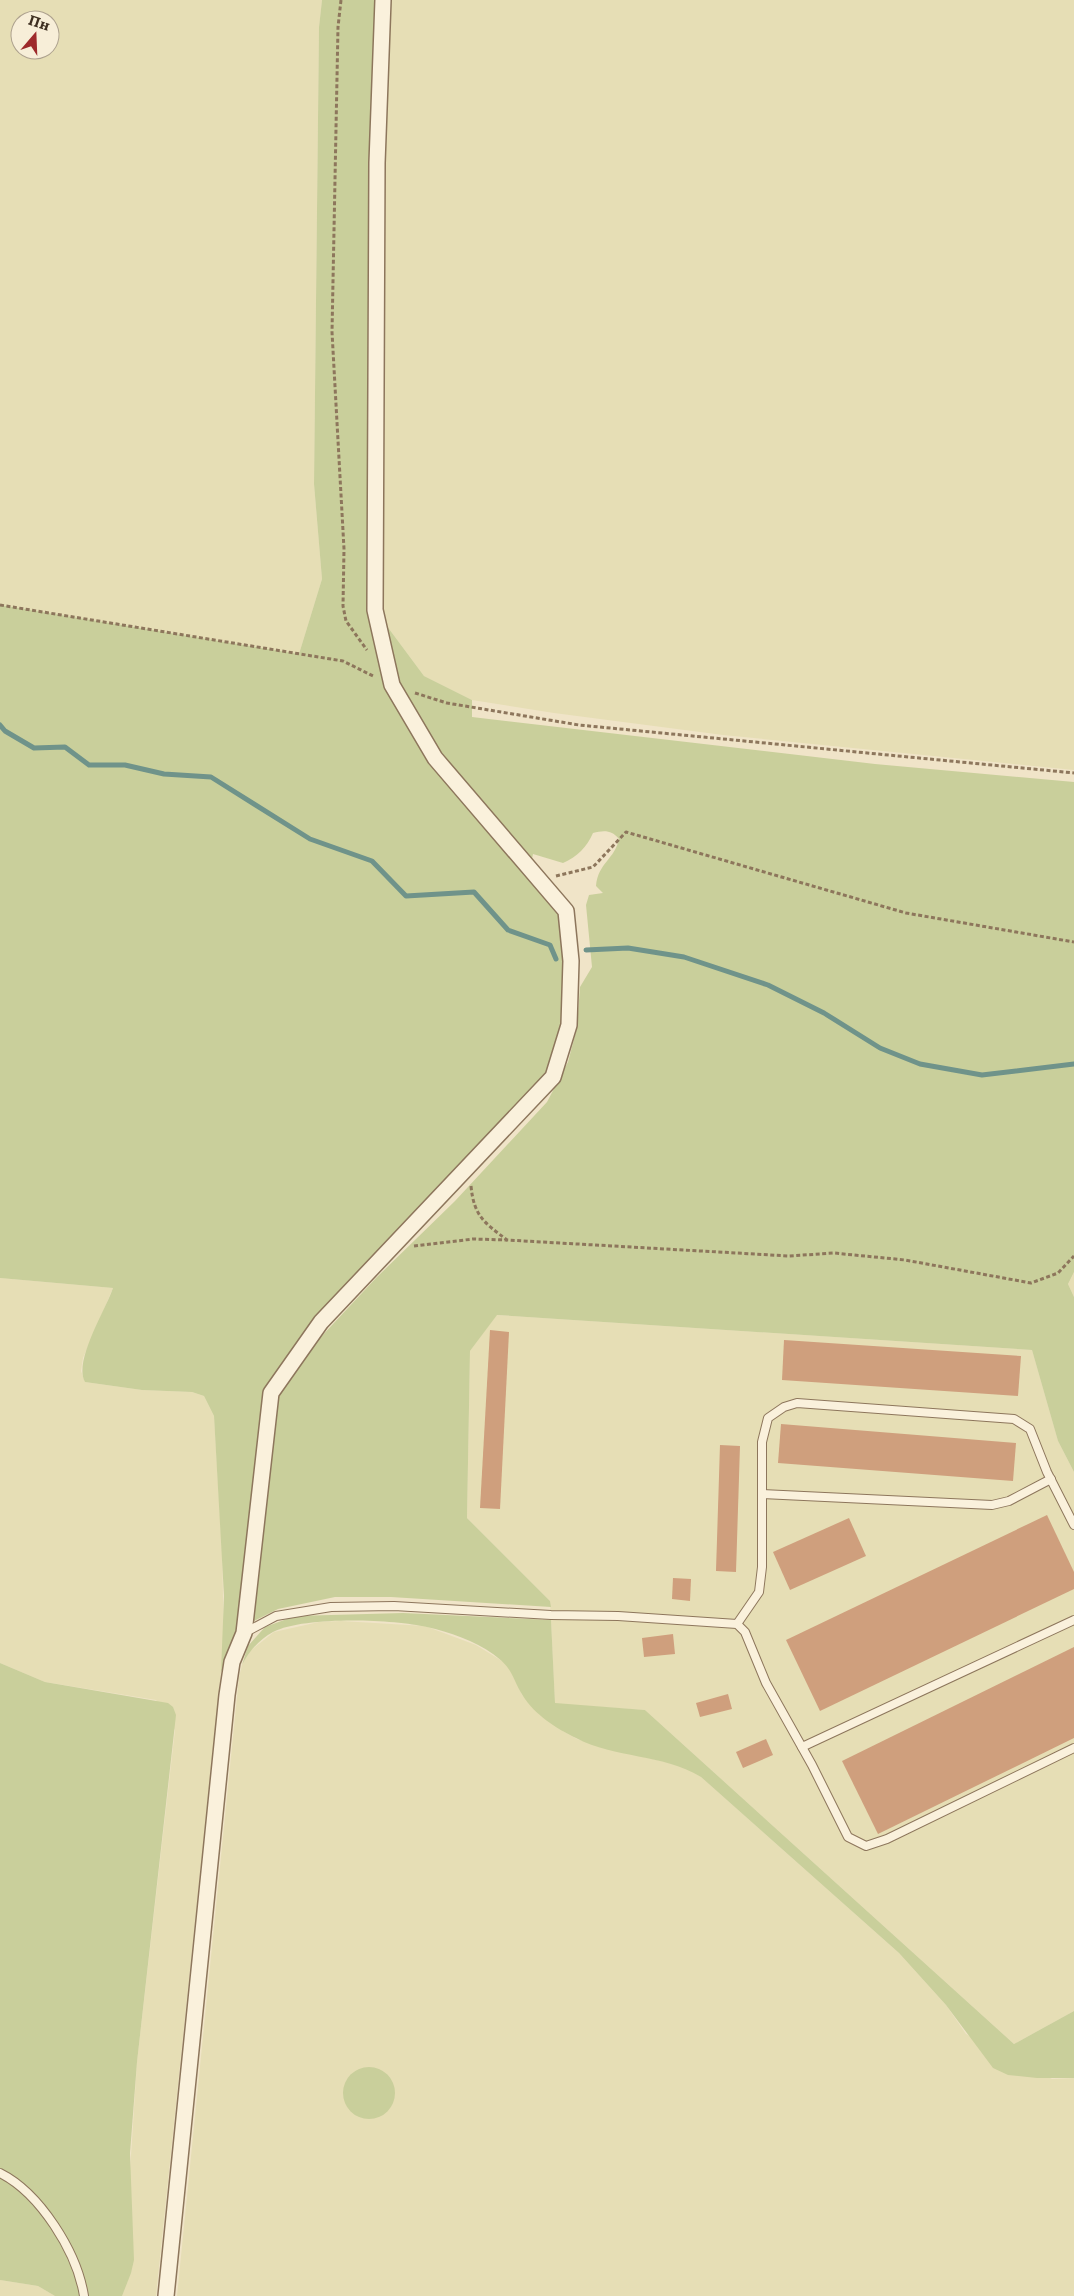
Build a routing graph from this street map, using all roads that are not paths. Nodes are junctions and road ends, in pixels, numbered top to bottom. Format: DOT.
graph roads {
  1 [pos="383,0"];
  2 [pos="1051,1479"];
  3 [pos="762,1494"];
  4 [pos="1074,1525"];
  5 [pos="1074,1620"];
  6 [pos="737,1624"];
  7 [pos="244,1634"];
  8 [pos="802,1747"];
  9 [pos="1074,1748"];
  10 [pos="0,2173"];
  11 [pos="84,2296"];
  12 [pos="166,2296"];
  1 -- 7 [label="street"];
  2 -- 3 [label="lane"];
  2 -- 3 [label="lane"];
  2 -- 4 [label="lane"];
  3 -- 6 [label="lane"];
  5 -- 8 [label="lane"];
  6 -- 7 [label="lane"];
  6 -- 8 [label="lane"];
  7 -- 12 [label="street"];
  8 -- 9 [label="lane"];
  10 -- 11 [label="lane"];
}
